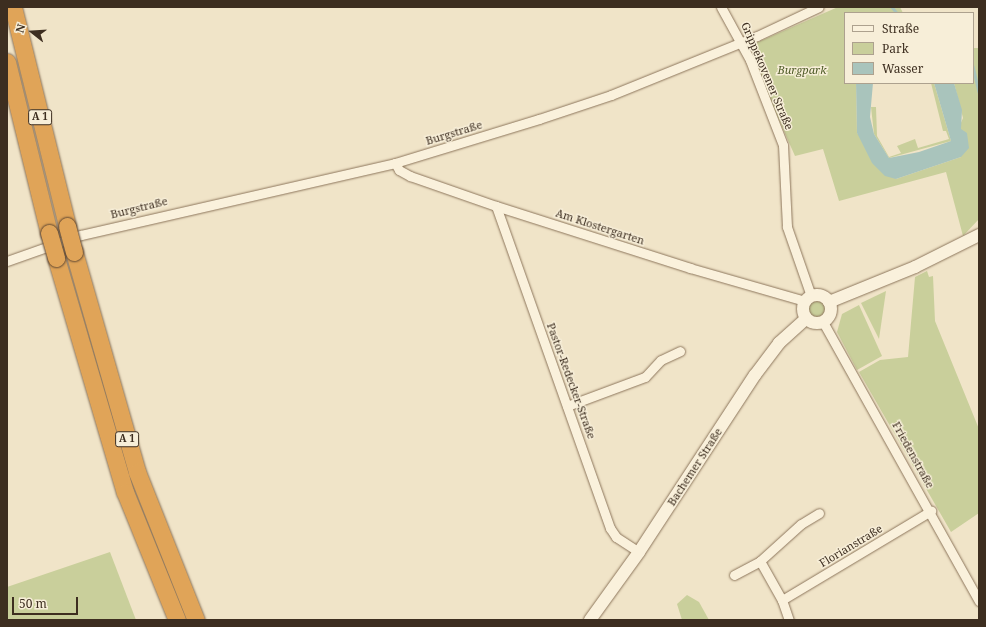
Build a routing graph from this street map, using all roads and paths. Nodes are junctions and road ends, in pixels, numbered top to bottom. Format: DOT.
graph roads {
  1 [pos="14,7"];
  2 [pos="721,7"];
  3 [pos="818,7"];
  4 [pos="741,42"];
  5 [pos="7,62"];
  6 [pos="395,162"];
  7 [pos="496,206"];
  8 [pos="74,231"];
  9 [pos="979,234"];
  10 [pos="7,261"];
  11 [pos="808,298"];
  12 [pos="829,302"];
  13 [pos="806,319"];
  14 [pos="823,322"];
  15 [pos="680,351"];
  16 [pos="567,406"];
  17 [pos="931,511"];
  18 [pos="819,513"];
  19 [pos="639,552"];
  20 [pos="760,561"];
  21 [pos="734,575"];
  22 [pos="782,600"];
  23 [pos="979,601"];
  24 [pos="177,620"];
  25 [pos="196,620"];
  26 [pos="590,620"];
  27 [pos="790,620"];
  1 -- 8 [label="highway, A 1"];
  2 -- 4 [label="street, Grippekovener Straße"];
  3 -- 4 [label="street, Burgstraße"];
  4 -- 6 [label="street, Burgstraße"];
  4 -- 11 [label="street, Grippekovener Straße"];
  5 -- 24 [label="highway, A 1, bridge"];
  6 -- 7 [label="street, Am Klostergarten"];
  6 -- 8 [label="street, Burgstraße"];
  7 -- 11 [label="street, Am Klostergarten"];
  7 -- 16 [label="street, Pastor-Redecker-Straße"];
  8 -- 10 [label="street, Burgstraße"];
  8 -- 25 [label="highway, A 1, bridge"];
  9 -- 12 [label="street"];
  11 -- 12 [label="street"];
  11 -- 13 [label="street"];
  12 -- 14 [label="street"];
  13 -- 14 [label="street"];
  13 -- 19 [label="street, Bachemer Straße"];
  14 -- 17 [label="street, Friedenstraße"];
  15 -- 16 [label="street"];
  16 -- 19 [label="street, Pastor-Redecker-Straße"];
  17 -- 22 [label="street, Florianstraße"];
  17 -- 23 [label="street, Friedenstraße"];
  18 -- 20 [label="street"];
  19 -- 26 [label="street, Bachemer Straße"];
  20 -- 21 [label="street"];
  20 -- 22 [label="street"];
  22 -- 27 [label="street"];
}
